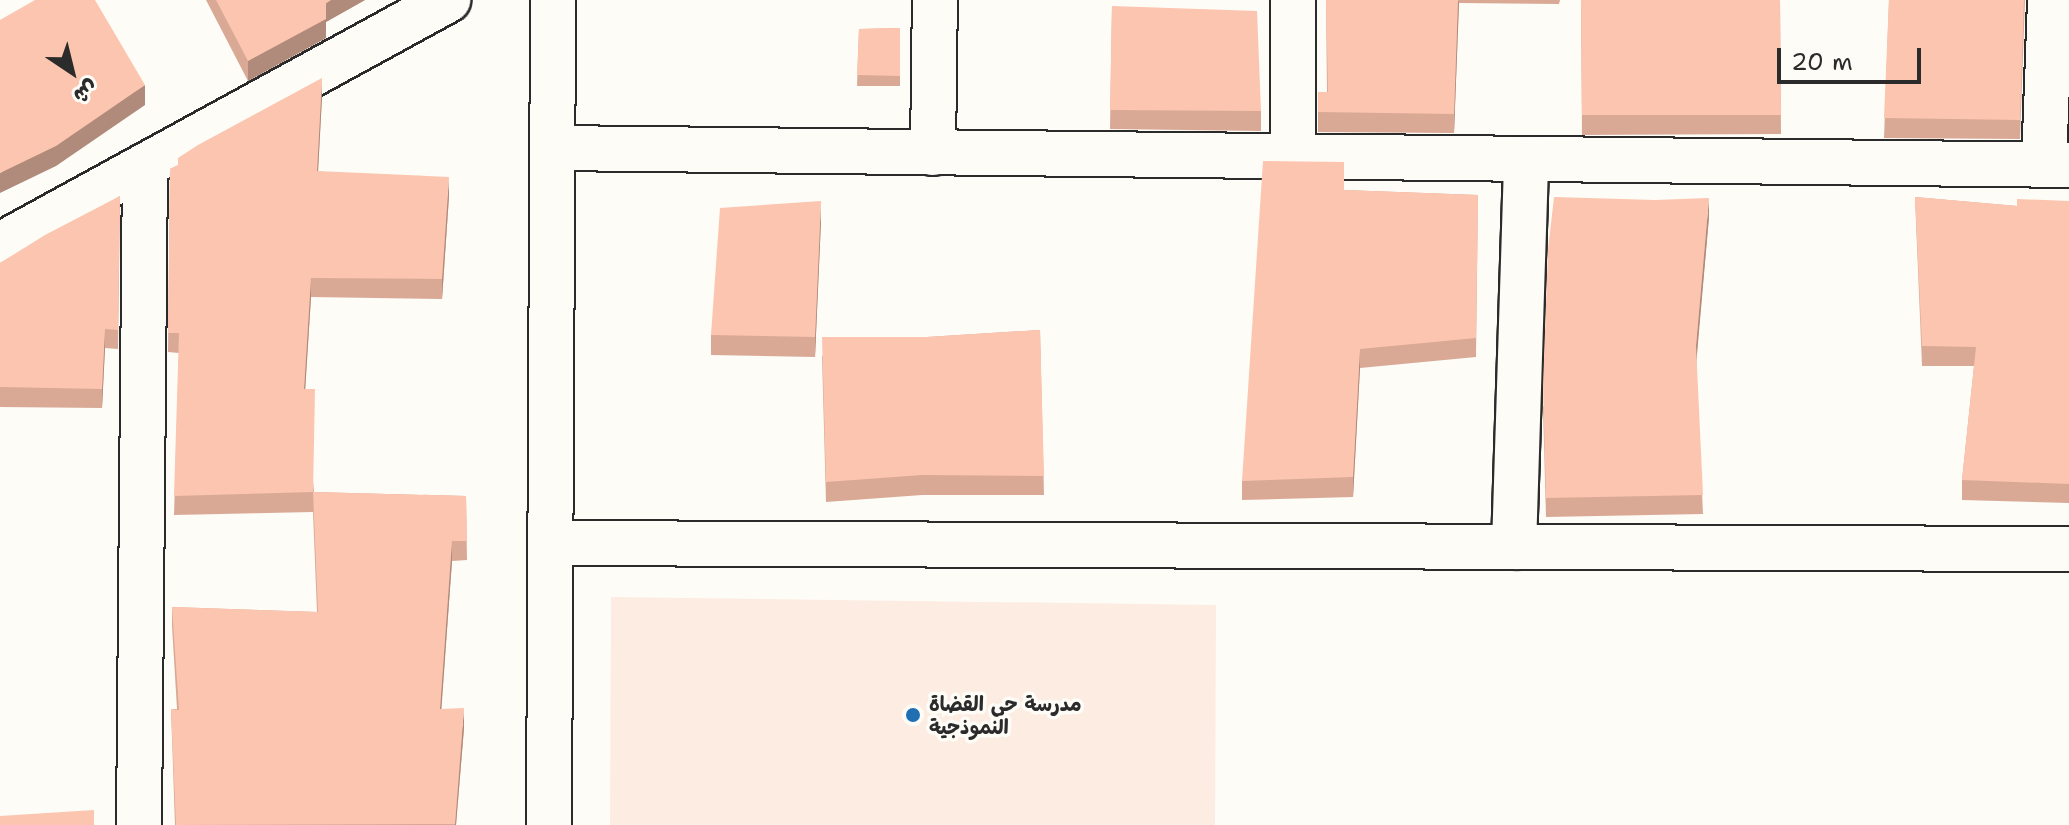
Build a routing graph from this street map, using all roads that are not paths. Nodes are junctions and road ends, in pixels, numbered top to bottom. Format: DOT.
graph roads {
  1 [pos="448,0"];
  2 [pos="553,0"];
  3 [pos="935,0"];
  4 [pos="1293,0"];
  5 [pos="2050,0"];
  6 [pos="553,148"];
  7 [pos="933,153"];
  8 [pos="1293,156"];
  9 [pos="1526,159"];
  10 [pos="2056,165"];
  11 [pos="145,166"];
  12 [pos="0,245"];
  13 [pos="551,543"];
  14 [pos="1514,547"];
  15 [pos="2069,549"];
  16 [pos="139,825"];
  17 [pos="549,825"];
  1 -- 11 [label="street"];
  2 -- 6 [label="street"];
  3 -- 7 [label="street"];
  4 -- 8 [label="street"];
  5 -- 10 [label="street"];
  6 -- 7 [label="street"];
  6 -- 13 [label="street"];
  7 -- 8 [label="street"];
  8 -- 9 [label="street"];
  9 -- 10 [label="street"];
  9 -- 14 [label="street"];
  11 -- 12 [label="street"];
  11 -- 16 [label="street"];
  13 -- 14 [label="street"];
  13 -- 17 [label="street"];
  14 -- 15 [label="street"];
}
